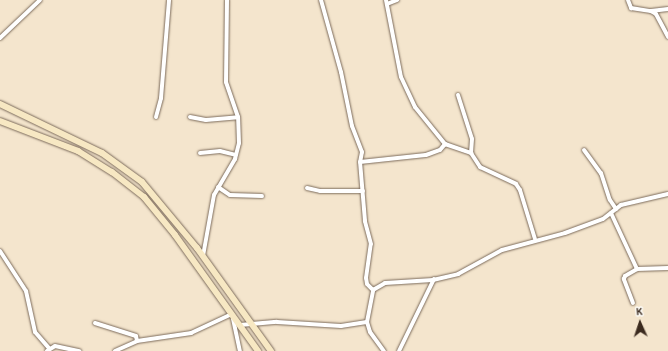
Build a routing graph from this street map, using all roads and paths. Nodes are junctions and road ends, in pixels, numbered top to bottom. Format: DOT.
graph roads {
  1 [pos="40,0"];
  2 [pos="170,0"];
  3 [pos="227,0"];
  4 [pos="321,0"];
  5 [pos="397,0"];
  6 [pos="628,0"];
  7 [pos="387,2"];
  8 [pos="668,9"];
  9 [pos="651,11"];
  10 [pos="668,37"];
  11 [pos="0,38"];
  12 [pos="458,95"];
  13 [pos="0,104"];
  14 [pos="156,117"];
  15 [pos="190,117"];
  16 [pos="238,117"];
  17 [pos="0,121"];
  18 [pos="445,144"];
  19 [pos="584,150"];
  20 [pos="200,152"];
  21 [pos="471,153"];
  22 [pos="236,155"];
  23 [pos="360,162"];
  24 [pos="218,187"];
  25 [pos="307,188"];
  26 [pos="362,191"];
  27 [pos="668,194"];
  28 [pos="262,196"];
  29 [pos="616,209"];
  30 [pos="611,213"];
  31 [pos="535,239"];
  32 [pos="0,251"];
  33 [pos="203,256"];
  34 [pos="668,268"];
  35 [pos="637,269"];
  36 [pos="434,280"];
  37 [pos="373,290"];
  38 [pos="633,304"];
  39 [pos="232,314"];
  40 [pos="367,322"];
  41 [pos="95,323"];
  42 [pos="251,324"];
  43 [pos="240,326"];
  44 [pos="137,340"];
  45 [pos="48,349"];
  46 [pos="79,351"];
  47 [pos="115,351"];
  48 [pos="240,351"];
  49 [pos="258,351"];
  50 [pos="271,351"];
  51 [pos="384,351"];
  52 [pos="399,351"];
  1 -- 11 [label="street"];
  2 -- 14 [label="street"];
  3 -- 16 [label="street"];
  4 -- 23 [label="street"];
  5 -- 7 [label="street"];
  6 -- 9 [label="street"];
  7 -- 18 [label="street"];
  8 -- 9 [label="street"];
  9 -- 10 [label="street"];
  12 -- 21 [label="street"];
  13 -- 33 [label="main road"];
  15 -- 16 [label="street"];
  16 -- 22 [label="street"];
  17 -- 39 [label="main road"];
  18 -- 21 [label="street"];
  18 -- 23 [label="street"];
  19 -- 29 [label="street"];
  20 -- 22 [label="street"];
  21 -- 31 [label="street"];
  22 -- 24 [label="street"];
  23 -- 26 [label="street"];
  24 -- 28 [label="street"];
  24 -- 33 [label="street"];
  25 -- 26 [label="street"];
  26 -- 37 [label="street"];
  27 -- 29 [label="street"];
  29 -- 30 [label="street"];
  30 -- 31 [label="street"];
  30 -- 35 [label="street"];
  31 -- 36 [label="street"];
  32 -- 45 [label="street"];
  33 -- 42 [label="main road"];
  34 -- 35 [label="street"];
  35 -- 38 [label="street"];
  36 -- 37 [label="street"];
  36 -- 52 [label="street"];
  37 -- 40 [label="street"];
  39 -- 43 [label="main road"];
  39 -- 44 [label="street"];
  39 -- 48 [label="street"];
  40 -- 42 [label="street"];
  40 -- 51 [label="street"];
  41 -- 44 [label="street"];
  42 -- 43 [label="street"];
  42 -- 50 [label="main road"];
  43 -- 49 [label="main road"];
  44 -- 47 [label="street"];
  45 -- 46 [label="street"];
}
